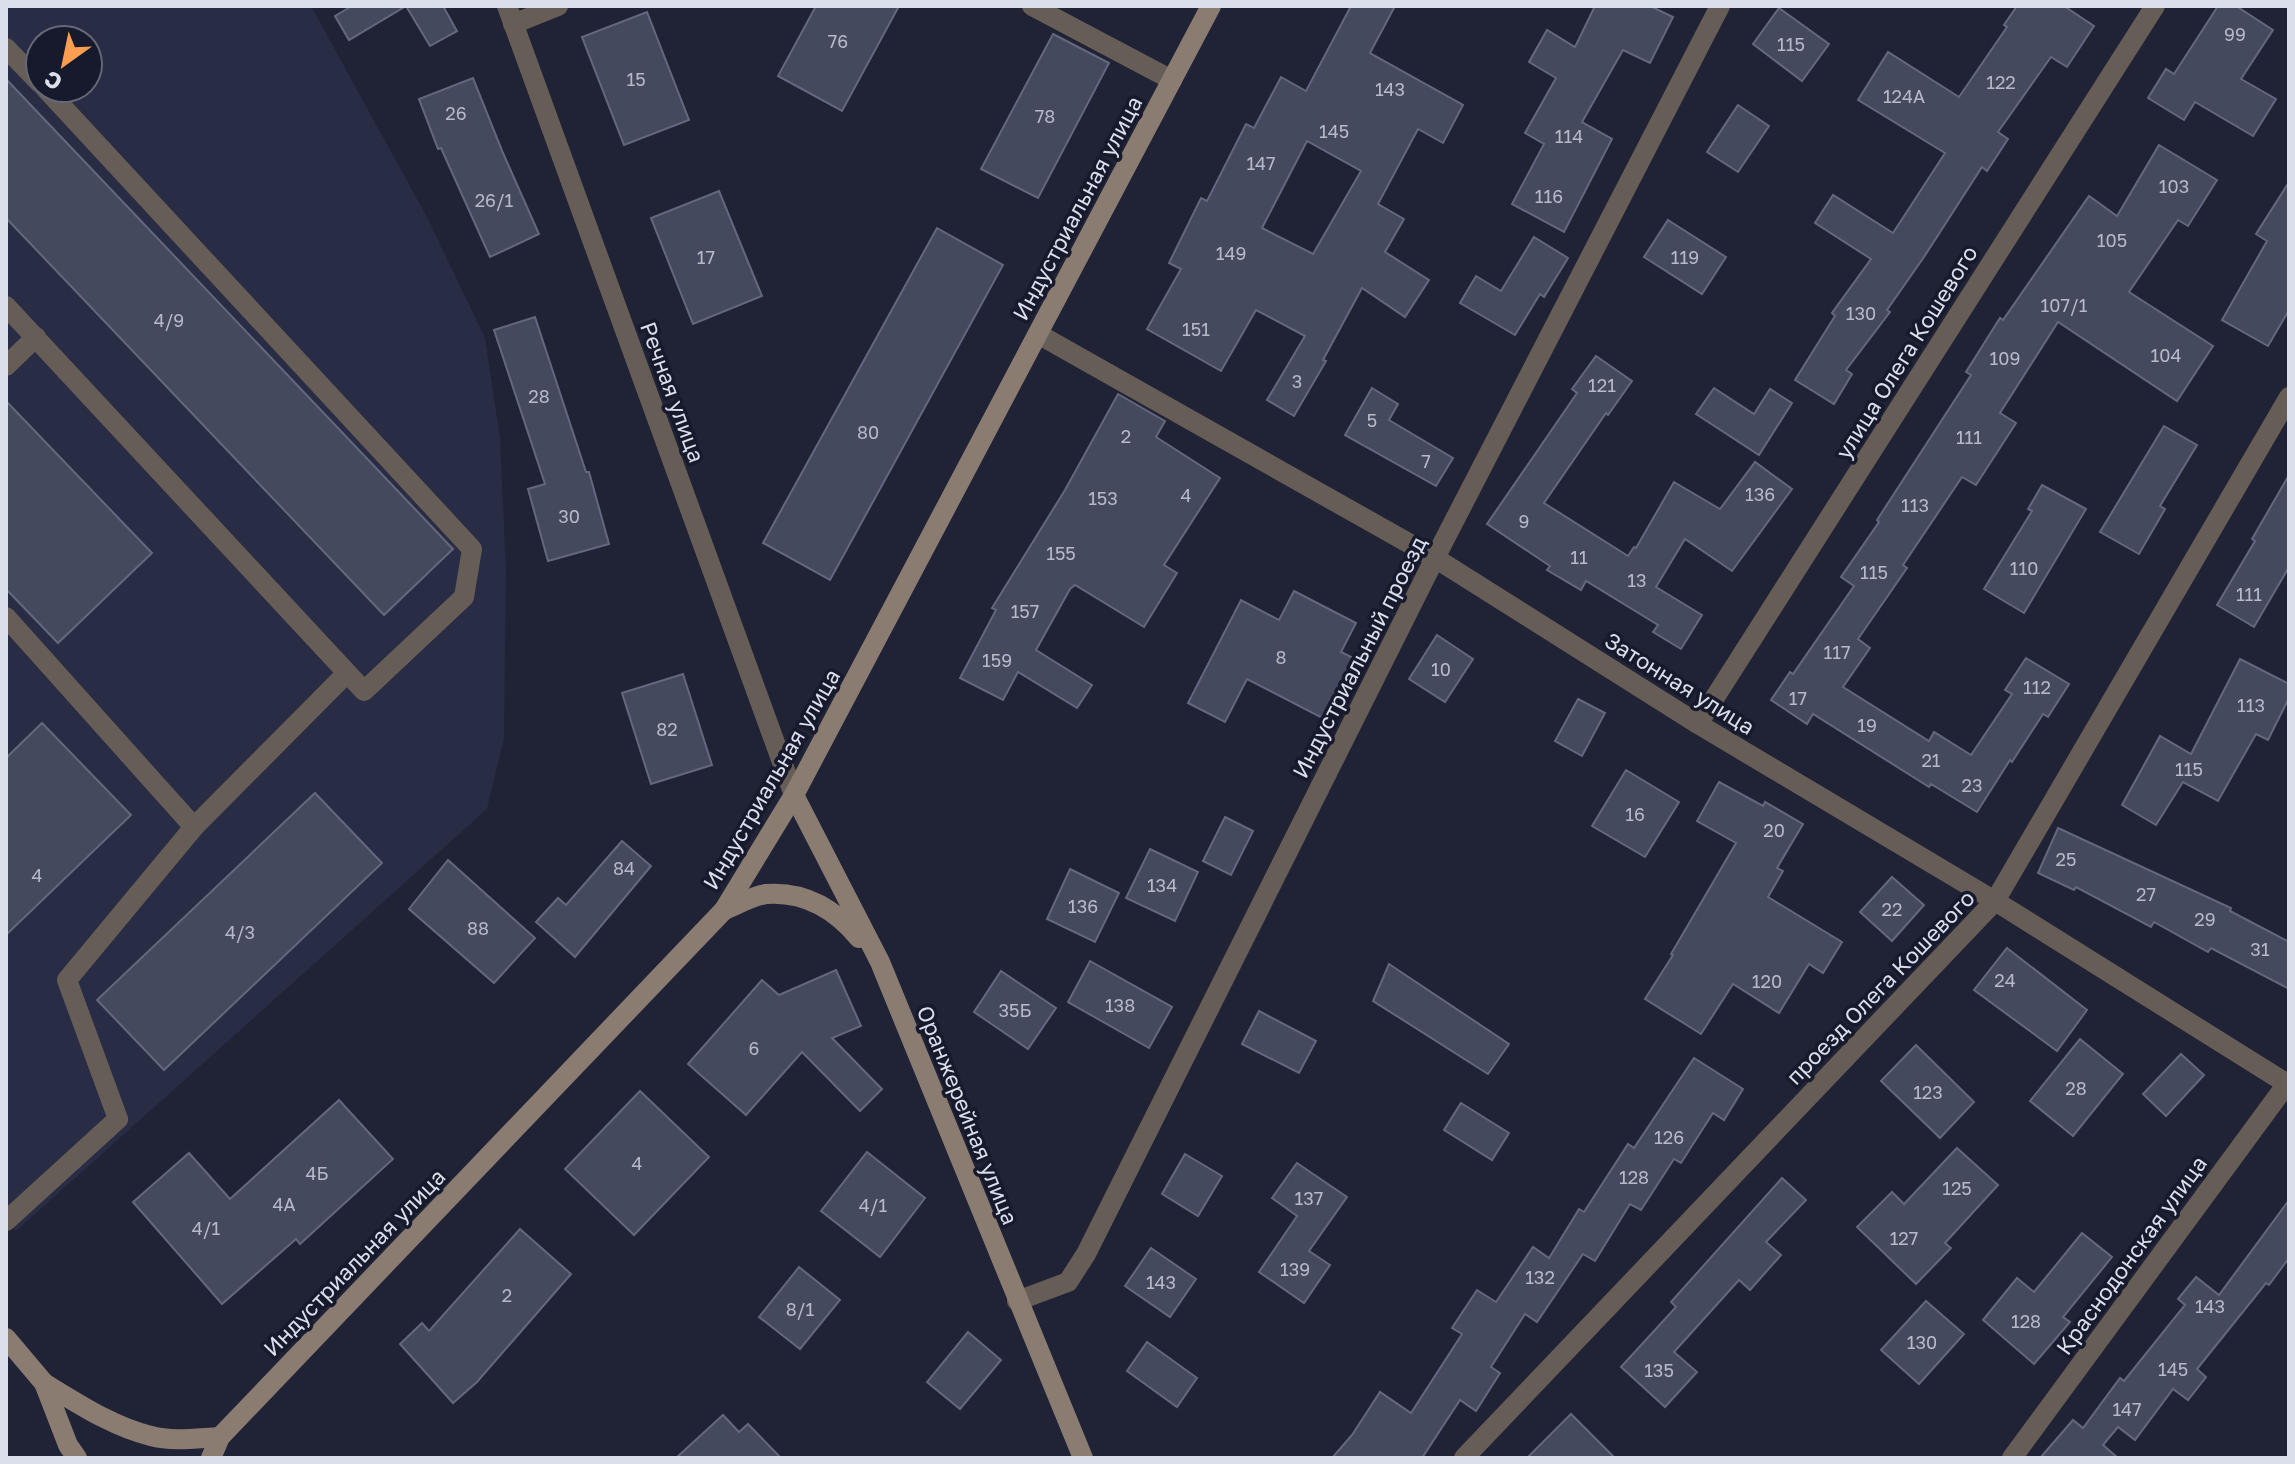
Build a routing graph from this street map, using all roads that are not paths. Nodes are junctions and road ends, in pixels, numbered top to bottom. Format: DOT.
graph roads {
  1 [pos="558,6"];
  2 [pos="1032,6"];
  3 [pos="1211,6"];
  4 [pos="1720,6"];
  5 [pos="2155,6"];
  6 [pos="510,15"];
  7 [pos="6,48"];
  8 [pos="24,67"];
  9 [pos="1172,80"];
  10 [pos="60,104"];
  11 [pos="6,306"];
  12 [pos="1038,334"];
  13 [pos="36,337"];
  14 [pos="6,366"];
  15 [pos="2289,397"];
  16 [pos="1435,558"];
  17 [pos="6,617"];
  18 [pos="347,673"];
  19 [pos="1698,724"];
  20 [pos="794,795"];
  21 [pos="194,827"];
  22 [pos="1995,901"];
  23 [pos="724,910"];
  24 [pos="880,962"];
  25 [pos="2288,1083"];
  26 [pos="6,1221"];
  27 [pos="1017,1301"];
  28 [pos="6,1338"];
  29 [pos="44,1383"];
  30 [pos="220,1437"];
  31 [pos="77,1458"];
  32 [pos="211,1458"];
  33 [pos="1083,1458"];
  34 [pos="1464,1458"];
  35 [pos="2012,1458"];
  1 -- 6 [label="street"];
  2 -- 9 [label="street"];
  3 -- 9 [label="main road, Индустриальная улица"];
  4 -- 16 [label="street, Индустриальный проезд"];
  5 -- 19 [label="street, улица Олега Кошевого"];
  6 -- 20 [label="street, Речная улица"];
  7 -- 8 [label="street"];
  9 -- 12 [label="main road, Индустриальная улица"];
  10 -- 18 [label="street"];
  11 -- 13 [label="street"];
  12 -- 16 [label="street, Затонная улица"];
  12 -- 20 [label="main road, Индустриальная улица"];
  13 -- 14 [label="street"];
  13 -- 18 [label="street"];
  15 -- 22 [label="street, проезд Олега Кошевого"];
  16 -- 19 [label="street, Затонная улица"];
  16 -- 27 [label="street, Индустриальный проезд"];
  17 -- 21 [label="street"];
  18 -- 21 [label="street"];
  19 -- 22 [label="street, Затонная улица"];
  20 -- 23 [label="main road, Индустриальная улица"];
  20 -- 24 [label="main road, Оранжерейная улица"];
  21 -- 26 [label="street"];
  22 -- 25 [label="street, Затонная улица"];
  22 -- 34 [label="street, проезд Олега Кошевого"];
  23 -- 24 [label="main road"];
  23 -- 30 [label="main road, Индустриальная улица"];
  24 -- 27 [label="main road, Оранжерейная улица"];
  25 -- 35 [label="street, Краснодонская улица"];
  27 -- 33 [label="main road, Оранжерейная улица"];
  28 -- 29 [label="main road"];
  29 -- 30 [label="main road"];
  29 -- 31 [label="main road"];
  30 -- 32 [label="main road, Индустриальная улица"];
}
